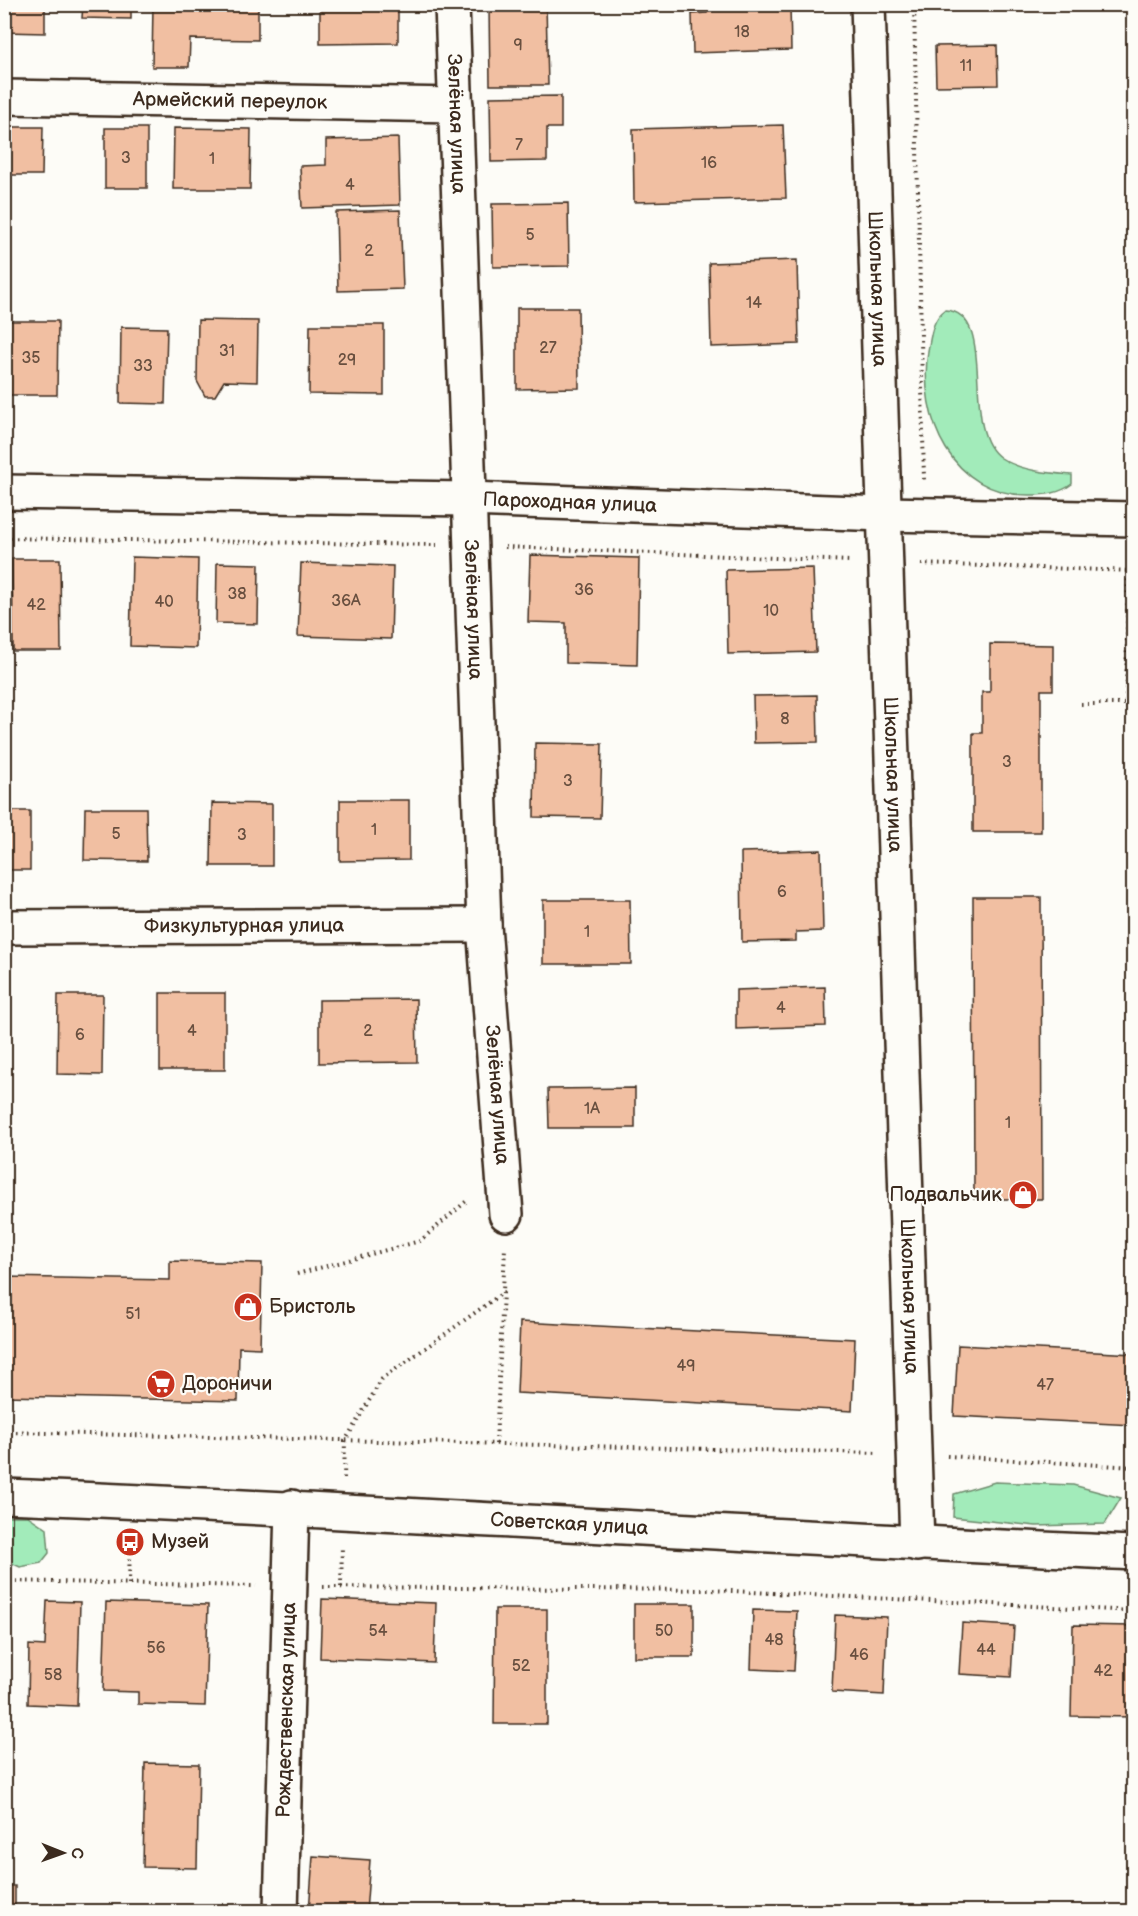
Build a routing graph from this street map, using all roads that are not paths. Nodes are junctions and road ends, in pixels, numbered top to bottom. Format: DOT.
graph roads {
  1 [pos="452,4"];
  2 [pos="868,4"];
  3 [pos="4,97"];
  4 [pos="456,105"];
  5 [pos="4,492"];
  6 [pos="468,499"];
  7 [pos="884,514"];
  8 [pos="1134,519"];
  9 [pos="484,925"];
  10 [pos="4,927"];
  11 [pos="506,1214"];
  12 [pos="4,1496"];
  13 [pos="292,1507"];
  14 [pos="917,1544"];
  15 [pos="1134,1553"];
  16 [pos="281,1911"];
  1 -- 4 [label="street, Зелёная улица"];
  2 -- 7 [label="street, Школьная улица"];
  3 -- 4 [label="street, Армейский переулок"];
  4 -- 6 [label="street, Зелёная улица"];
  5 -- 6 [label="street, Пароходная улица"];
  6 -- 7 [label="street, Пароходная улица"];
  6 -- 9 [label="street, Зелёная улица"];
  7 -- 8 [label="street, Пароходная улица"];
  7 -- 14 [label="street, Школьная улица"];
  9 -- 10 [label="street, Физкультурная улица"];
  9 -- 11 [label="street, Зелёная улица"];
  12 -- 13 [label="street, Советская улица"];
  13 -- 14 [label="street, Советская улица"];
  13 -- 16 [label="street, Рождественская улица"];
  14 -- 15 [label="street, Советская улица"];
}
